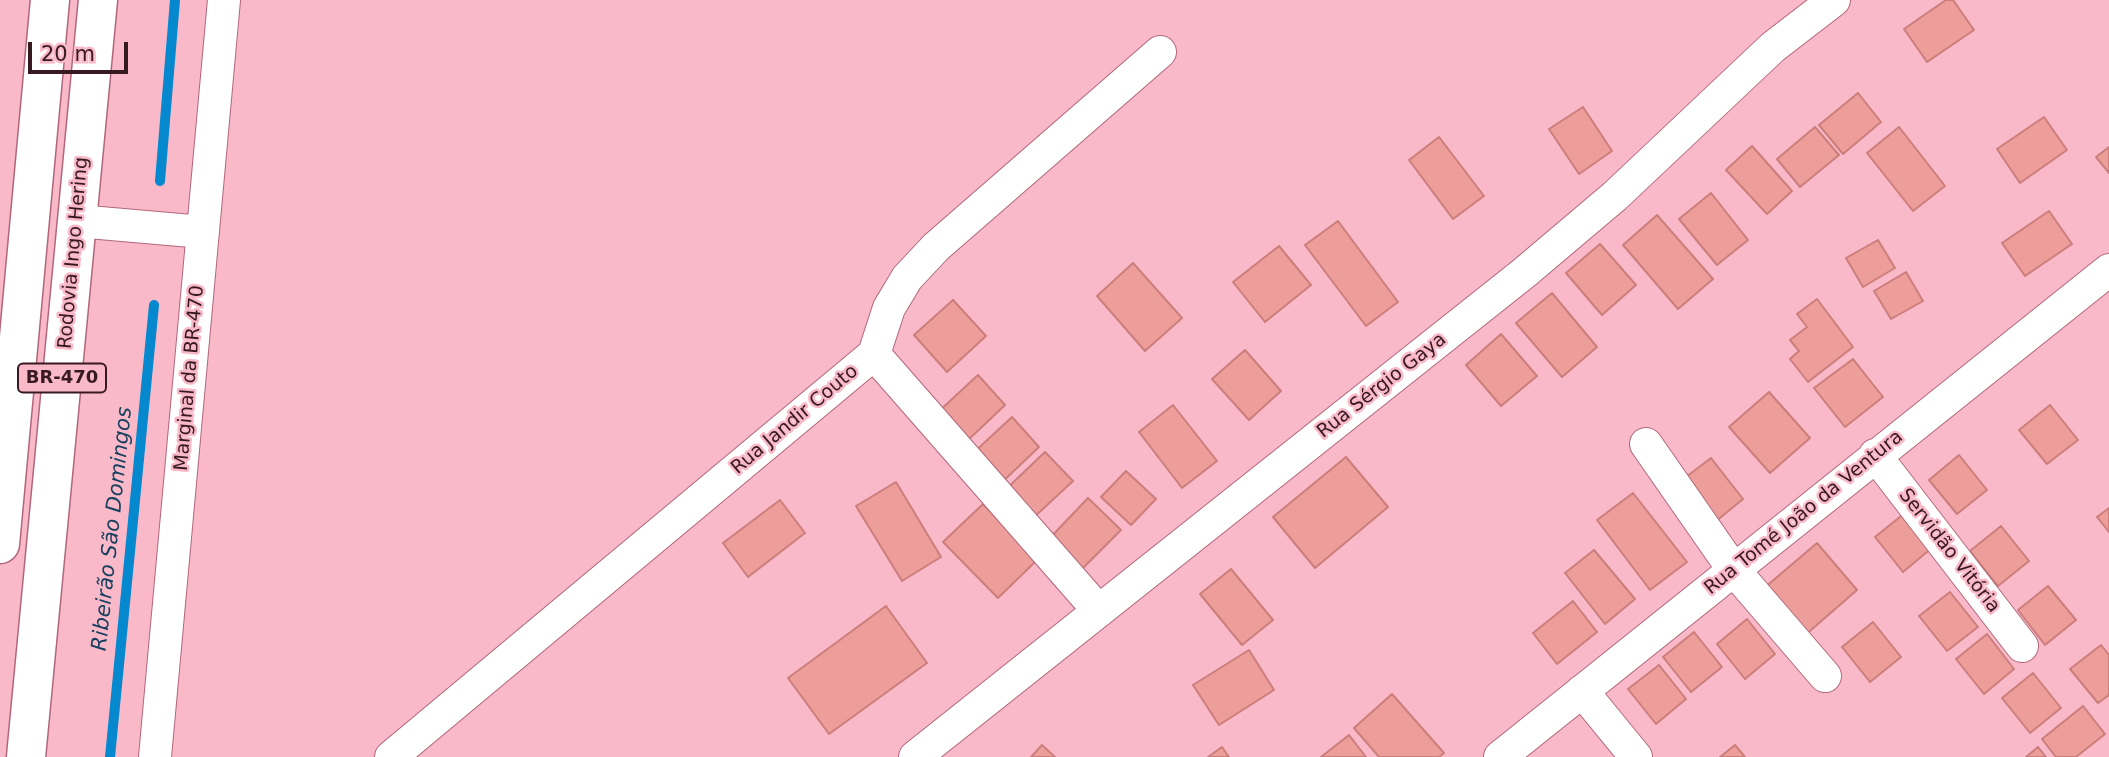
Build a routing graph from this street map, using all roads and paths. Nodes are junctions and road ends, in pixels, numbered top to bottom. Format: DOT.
graph roads {
  1 [pos="50,0"];
  2 [pos="98,0"];
  3 [pos="224,0"];
  4 [pos="1834,0"];
  5 [pos="1160,52"];
  6 [pos="77,220"];
  7 [pos="203,232"];
  8 [pos="2109,270"];
  9 [pos="10,318"];
  10 [pos="874,354"];
  11 [pos="1646,444"];
  12 [pos="1875,455"];
  13 [pos="0,544"];
  14 [pos="1733,569"];
  15 [pos="1099,611"];
  16 [pos="2022,646"];
  17 [pos="1825,676"];
  18 [pos="1582,691"];
  19 [pos="26,757"];
  20 [pos="155,757"];
  21 [pos="391,757"];
  22 [pos="915,757"];
  23 [pos="1500,757"];
  24 [pos="1636,757"];
  1 -- 9 [label="highway, BR-470"];
  2 -- 6 [label="highway, Rodovia Ingo Hering / BR-470"];
  3 -- 7 [label="street, Marginal da BR-470"];
  4 -- 15 [label="street, Rua Sérgio Gaya"];
  5 -- 10 [label="street, Rua Jandir Couto"];
  6 -- 7 [label="street"];
  6 -- 19 [label="highway, Rodovia Ingo Hering / BR-470"];
  7 -- 20 [label="street, Marginal da BR-470"];
  8 -- 12 [label="street, Rua Tomé João da Ventura"];
  9 -- 13 [label="highway, BR-470"];
  10 -- 15 [label="street"];
  10 -- 21 [label="street, Rua Jandir Couto"];
  11 -- 14 [label="street"];
  12 -- 14 [label="street, Rua Tomé João da Ventura"];
  12 -- 16 [label="street, Servidão Vitória"];
  14 -- 17 [label="street"];
  14 -- 18 [label="street, Rua Tomé João da Ventura"];
  15 -- 22 [label="street, Rua Sérgio Gaya"];
  18 -- 23 [label="street, Rua Tomé João da Ventura"];
  18 -- 24 [label="street"];
}
